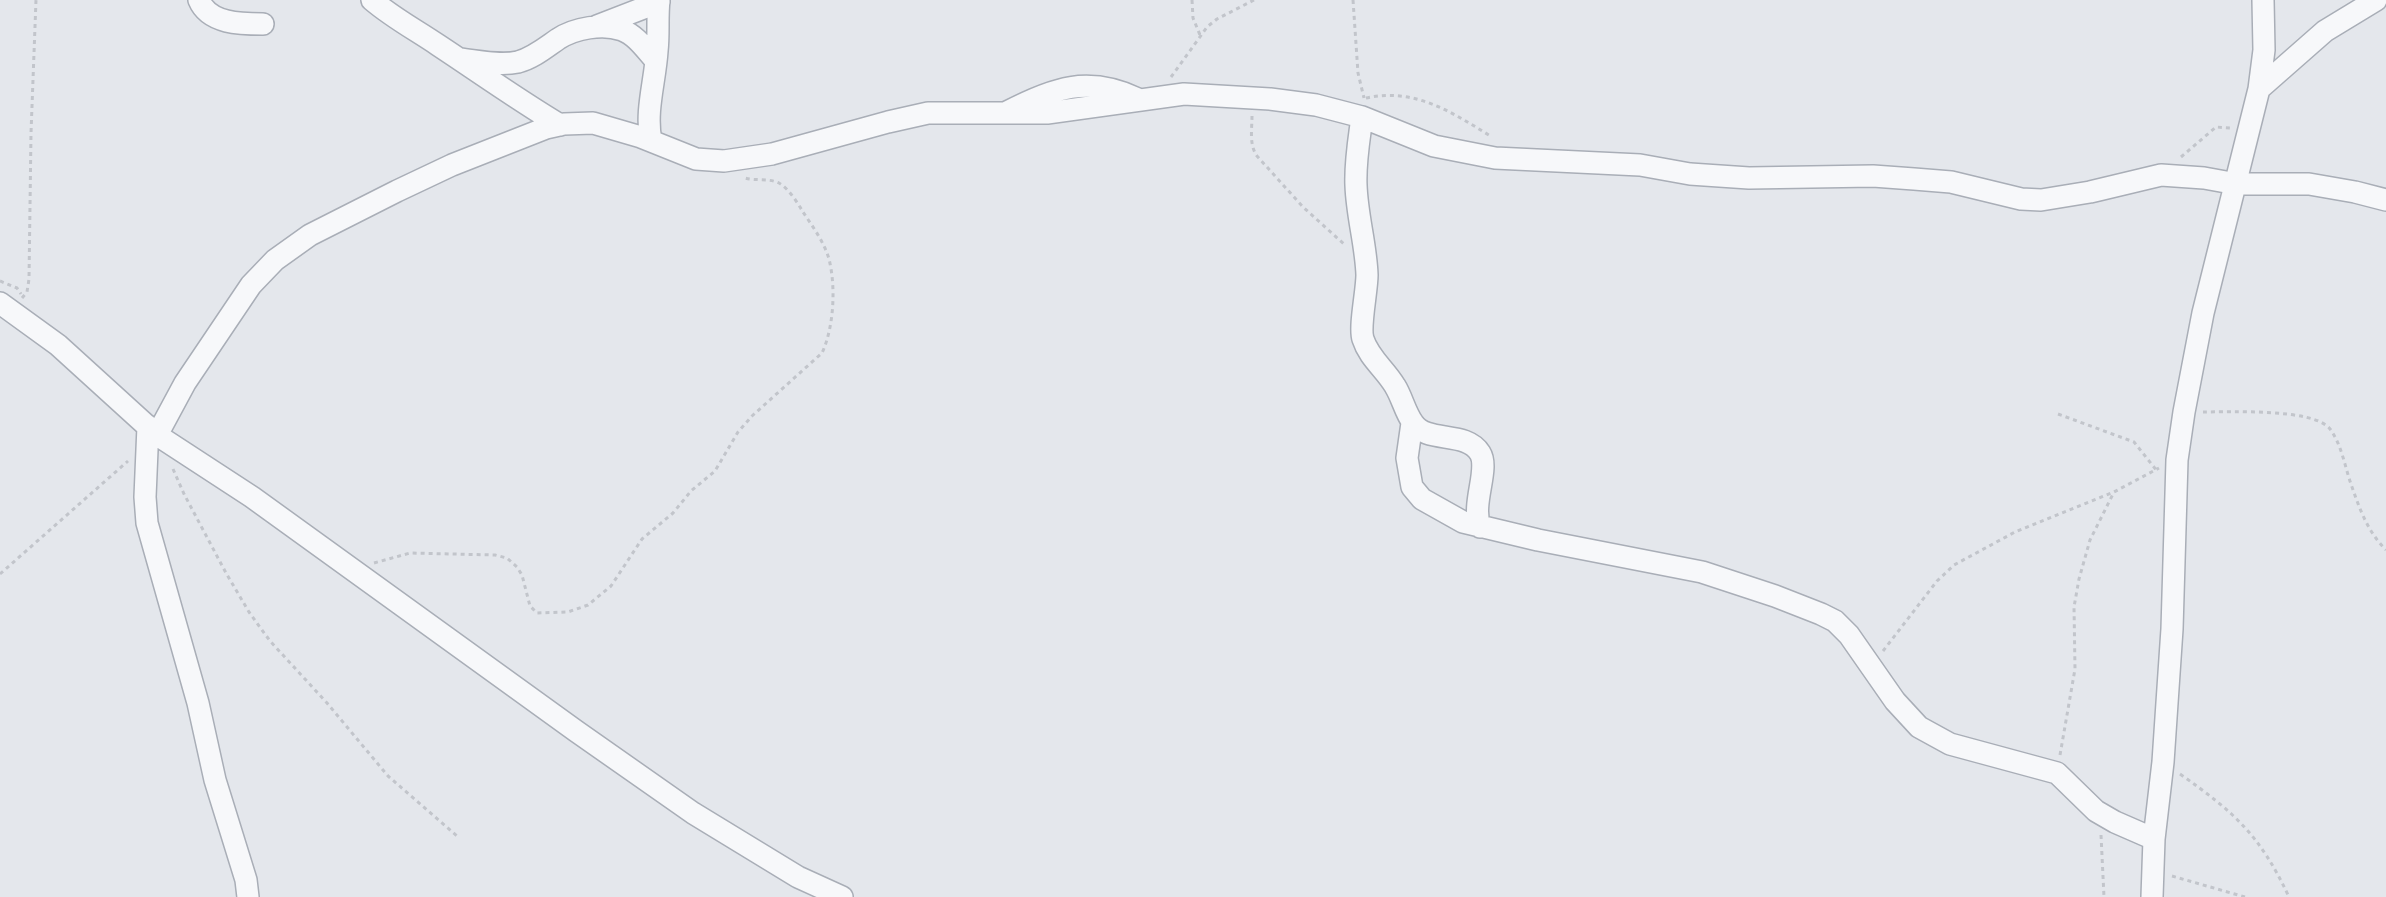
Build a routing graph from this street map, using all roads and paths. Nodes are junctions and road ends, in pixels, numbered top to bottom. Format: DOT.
graph roads {
  1 [pos="36,0"];
  2 [pos="199,0"];
  3 [pos="372,0"];
  4 [pos="1192,0"];
  5 [pos="1254,0"];
  6 [pos="1353,0"];
  7 [pos="2263,0"];
  8 [pos="2376,0"];
  9 [pos="659,1"];
  10 [pos="263,24"];
  11 [pos="592,28"];
  12 [pos="1200,36"];
  13 [pos="458,59"];
  14 [pos="656,61"];
  15 [pos="2259,89"];
  16 [pos="1148,98"];
  17 [pos="1252,98"];
  18 [pos="1363,108"];
  19 [pos="1331,109"];
  20 [pos="560,125"];
  21 [pos="2250,128"];
  22 [pos="651,141"];
  23 [pos="1514,159"];
  24 [pos="724,161"];
  25 [pos="2161,175"];
  26 [pos="2237,184"];
  27 [pos="2386,200"];
  28 [pos="1366,266"];
  29 [pos="22,298"];
  30 [pos="0,303"];
  31 [pos="2184,412"];
  32 [pos="2058,414"];
  33 [pos="1412,423"];
  34 [pos="151,435"];
  35 [pos="2177,460"];
  36 [pos="172,466"];
  37 [pos="2156,470"];
  38 [pos="2114,492"];
  39 [pos="2176,494"];
  40 [pos="1480,527"];
  41 [pos="2386,550"];
  42 [pos="352,569"];
  43 [pos="0,574"];
  44 [pos="1871,668"];
  45 [pos="2163,762"];
  46 [pos="2056,773"];
  47 [pos="2096,811"];
  48 [pos="457,836"];
  49 [pos="2154,839"];
  50 [pos="2152,870"];
  51 [pos="248,897"];
  52 [pos="842,897"];
  53 [pos="2104,897"];
  54 [pos="2152,897"];
  55 [pos="2245,897"];
  56 [pos="2289,897"];
  1 -- 29 [label="path"];
  2 -- 10 [label="street"];
  3 -- 13 [label="street"];
  4 -- 12 [label="path"];
  5 -- 12 [label="path"];
  6 -- 18 [label="path"];
  7 -- 15 [label="street"];
  8 -- 15 [label="street"];
  9 -- 11 [label="street"];
  9 -- 14 [label="street"];
  11 -- 13 [label="street"];
  11 -- 14 [label="street"];
  12 -- 16 [label="path"];
  13 -- 20 [label="street"];
  14 -- 22 [label="street"];
  15 -- 21 [label="street"];
  16 -- 17 [label="street"];
  16 -- 24 [label="street"];
  17 -- 19 [label="street"];
  17 -- 28 [label="path"];
  18 -- 19 [label="street"];
  18 -- 19 [label="path"];
  18 -- 23 [label="street"];
  18 -- 23 [label="path"];
  18 -- 28 [label="street"];
  20 -- 22 [label="street"];
  20 -- 34 [label="street"];
  21 -- 25 [label="path"];
  21 -- 26 [label="street"];
  22 -- 24 [label="street"];
  23 -- 25 [label="street"];
  24 -- 42 [label="path"];
  25 -- 26 [label="street"];
  26 -- 27 [label="street"];
  26 -- 31 [label="street"];
  28 -- 33 [label="street"];
  30 -- 34 [label="street"];
  31 -- 35 [label="street"];
  31 -- 41 [label="path"];
  32 -- 37 [label="path"];
  33 -- 40 [label="street"];
  33 -- 40 [label="street"];
  34 -- 42 [label="street"];
  34 -- 43 [label="path"];
  34 -- 51 [label="street"];
  35 -- 37 [label="path"];
  35 -- 39 [label="street"];
  36 -- 48 [label="path"];
  37 -- 38 [label="path"];
  37 -- 39 [label="path"];
  38 -- 44 [label="path"];
  38 -- 46 [label="path"];
  39 -- 45 [label="street"];
  40 -- 44 [label="street"];
  42 -- 52 [label="street"];
  44 -- 46 [label="street"];
  45 -- 49 [label="street"];
  45 -- 56 [label="path"];
  46 -- 47 [label="street"];
  47 -- 49 [label="street"];
  47 -- 53 [label="path"];
  49 -- 50 [label="street"];
  50 -- 54 [label="street"];
  50 -- 55 [label="path"];
}
